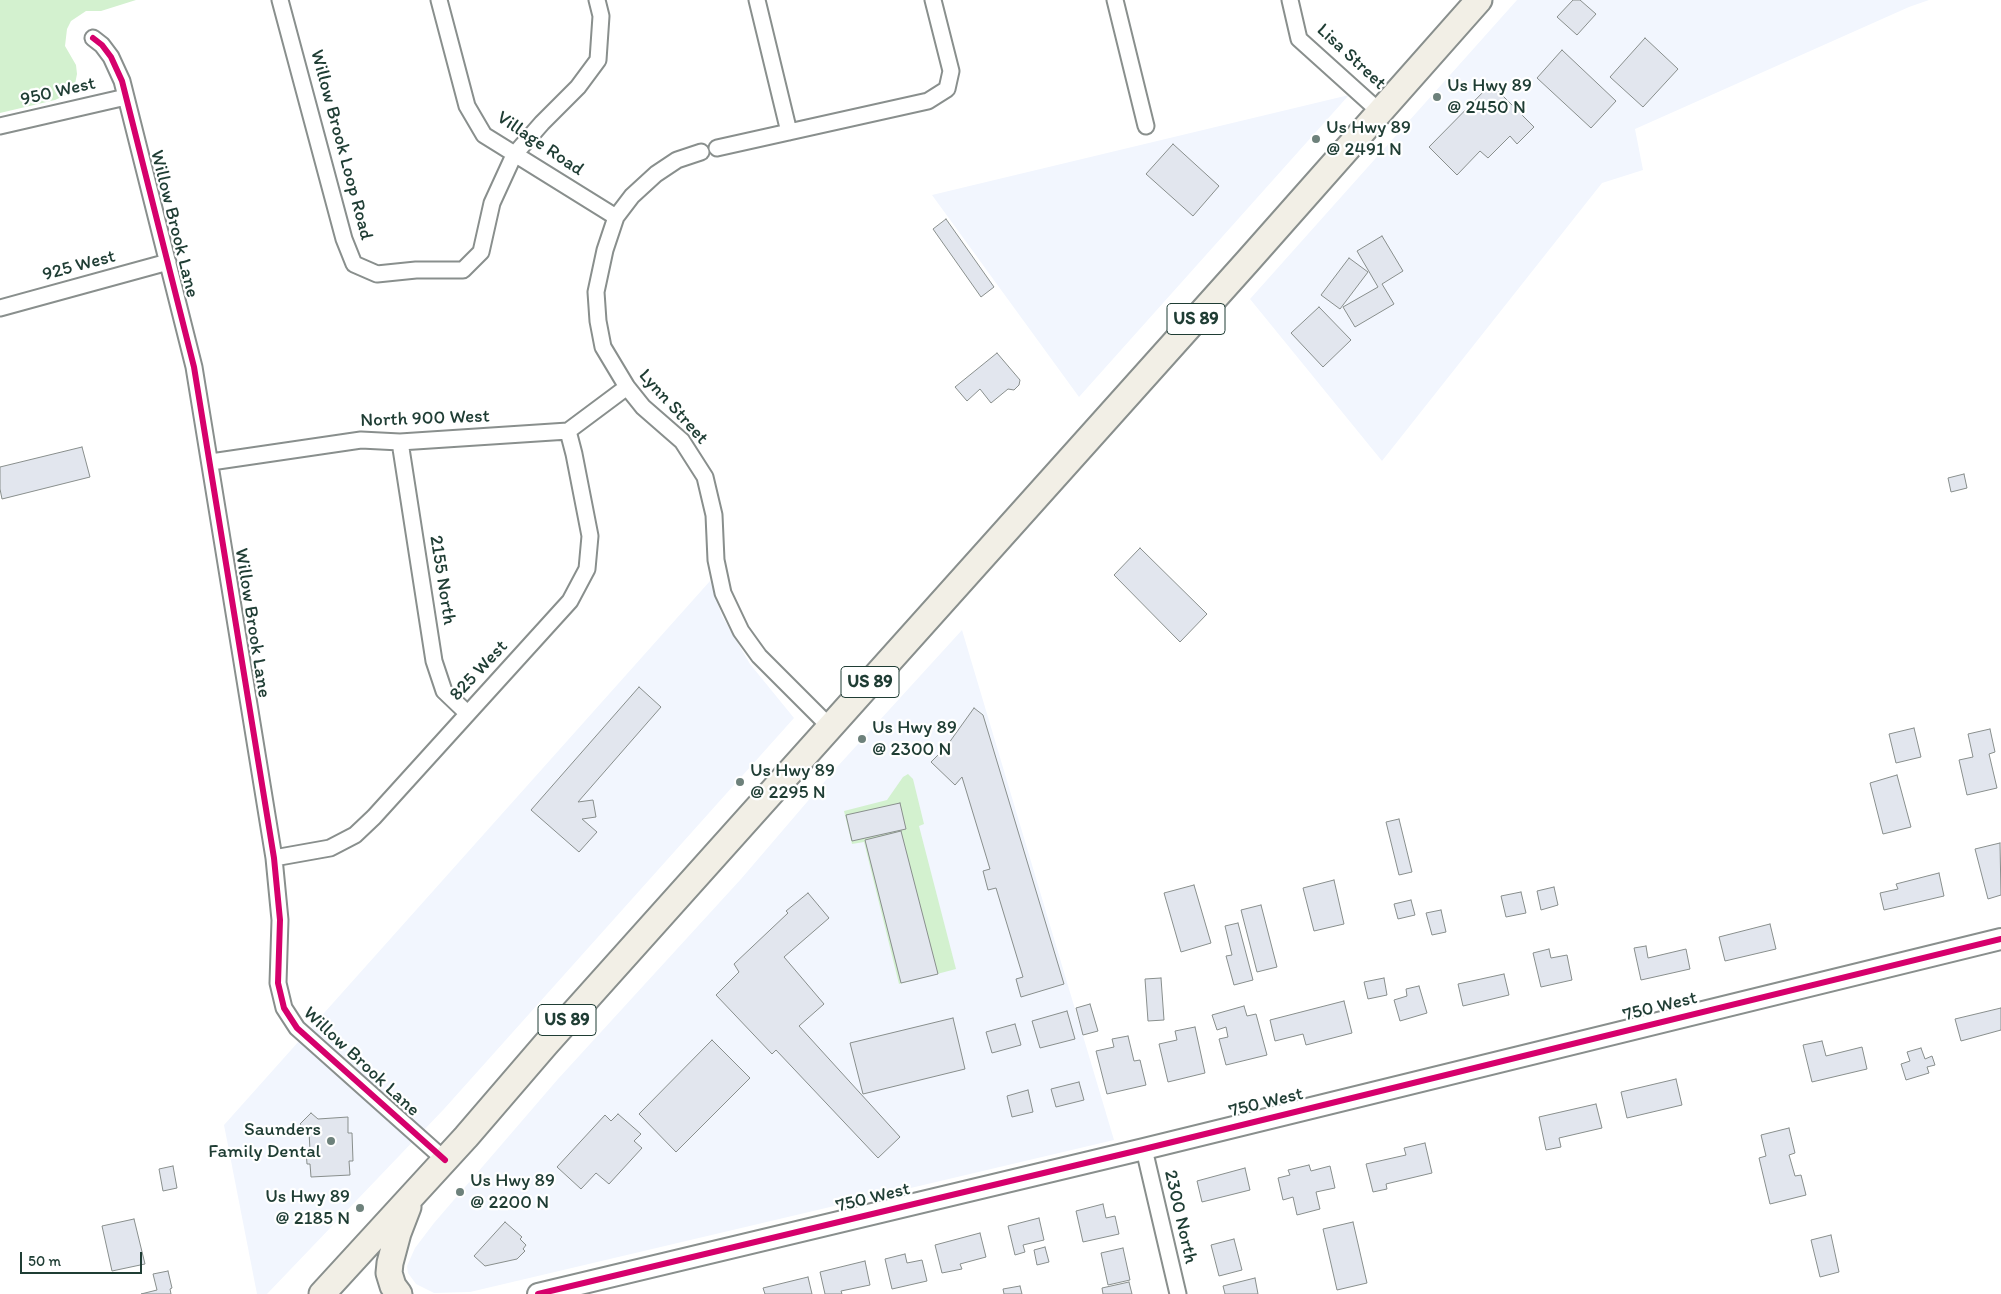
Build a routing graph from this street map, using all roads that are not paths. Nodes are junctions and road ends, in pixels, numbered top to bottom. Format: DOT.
graph roads {
  1 [pos="280,0"];
  2 [pos="439,0"];
  3 [pos="597,0"];
  4 [pos="757,0"];
  5 [pos="933,0"];
  6 [pos="1115,0"];
  7 [pos="1290,0"];
  8 [pos="1479,0"];
  9 [pos="93,38"];
  10 [pos="126,97"];
  11 [pos="1380,112"];
  12 [pos="0,126"];
  13 [pos="1146,126"];
  14 [pos="789,132"];
  15 [pos="717,148"];
  16 [pos="701,152"];
  17 [pos="514,155"];
  18 [pos="616,216"];
  19 [pos="168,262"];
  20 [pos="0,308"];
  21 [pos="627,387"];
  22 [pos="568,431"];
  23 [pos="400,442"];
  24 [pos="211,462"];
  25 [pos="467,713"];
  26 [pos="830,727"];
  27 [pos="274,858"];
  28 [pos="2001,939"];
  29 [pos="1144,1149"];
  30 [pos="445,1160"];
  31 [pos="413,1194"];
  32 [pos="322,1294"];
  33 [pos="399,1294"];
  34 [pos="538,1294"];
  35 [pos="1178,1294"];
  1 -- 17 [label="street, Willow Brook Loop Road"];
  2 -- 17 [label="street, Village Road"];
  3 -- 17 [label="street, Willow Brook Loop Road"];
  4 -- 14 [label="street"];
  5 -- 14 [label="street"];
  6 -- 13 [label="street"];
  7 -- 11 [label="street, Lisa Street"];
  8 -- 11 [label="main road, US 89"];
  9 -- 10 [label="street, Willow Brook Lane"];
  10 -- 12 [label="street, 950 West"];
  10 -- 19 [label="street, Willow Brook Lane"];
  11 -- 26 [label="main road, US 89"];
  14 -- 15 [label="street"];
  16 -- 18 [label="street, Lynn Street"];
  17 -- 18 [label="street, Village Road"];
  18 -- 21 [label="street, Lynn Street"];
  19 -- 20 [label="street, 925 West"];
  19 -- 24 [label="street, Willow Brook Lane"];
  21 -- 22 [label="street"];
  21 -- 26 [label="street, Lynn Street"];
  22 -- 23 [label="street, North 900 West"];
  22 -- 25 [label="street, 825 West"];
  23 -- 24 [label="street, North 900 West"];
  23 -- 25 [label="street, 2155 North"];
  24 -- 27 [label="street, Willow Brook Lane"];
  25 -- 27 [label="street, 825 West"];
  26 -- 30 [label="main road, US 89"];
  27 -- 30 [label="street, Willow Brook Lane"];
  28 -- 29 [label="street, 750 West"];
  29 -- 34 [label="street, 750 West"];
  29 -- 35 [label="street, 2300 North"];
  30 -- 31 [label="main road, US 89"];
  31 -- 32 [label="main road, US 89"];
  31 -- 33 [label="main road"];
}
